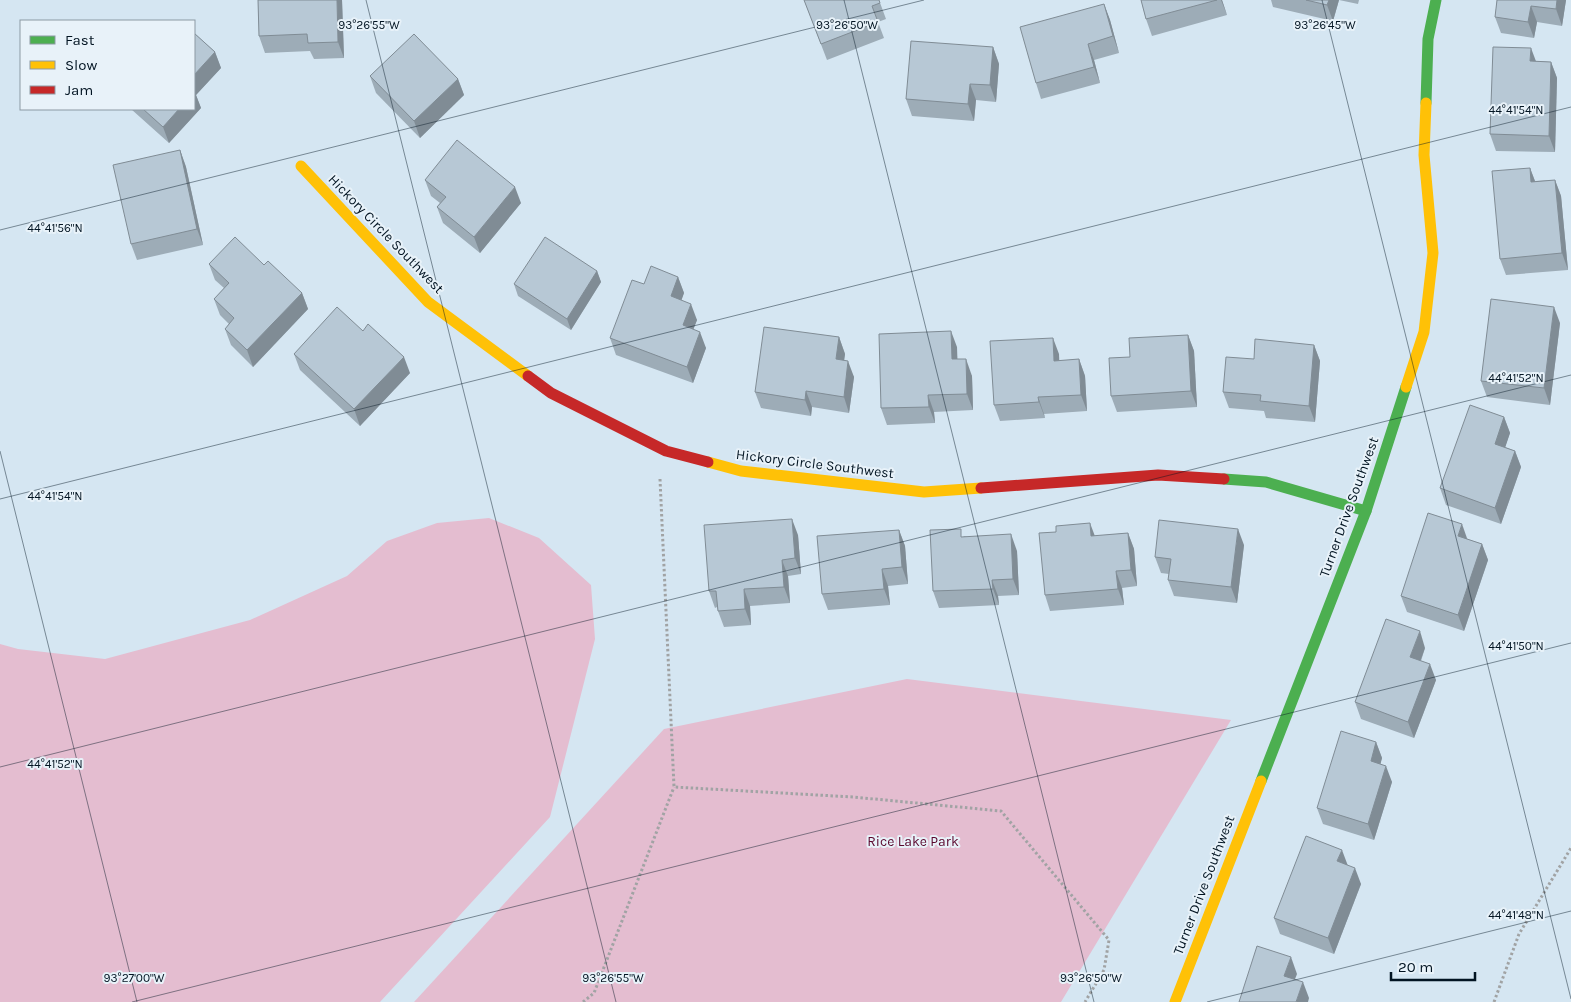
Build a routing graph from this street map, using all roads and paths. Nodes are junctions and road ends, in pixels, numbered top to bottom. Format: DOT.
graph roads {
  1 [pos="1436,0"];
  2 [pos="301,166"];
  3 [pos="659,447"];
  4 [pos="1366,511"];
  5 [pos="674,787"];
  6 [pos="1571,848"];
  7 [pos="583,1002"];
  8 [pos="1085,1002"];
  9 [pos="1175,1002"];
  10 [pos="1494,1002"];
  1 -- 4 [label="street, Turner Drive Southwest"];
  2 -- 3 [label="street, Hickory Circle Southwest"];
  3 -- 4 [label="street, Hickory Circle Southwest"];
  3 -- 5 [label="path"];
  4 -- 9 [label="street, Turner Drive Southwest"];
  5 -- 7 [label="path"];
  5 -- 8 [label="path"];
  6 -- 10 [label="path"];
}
